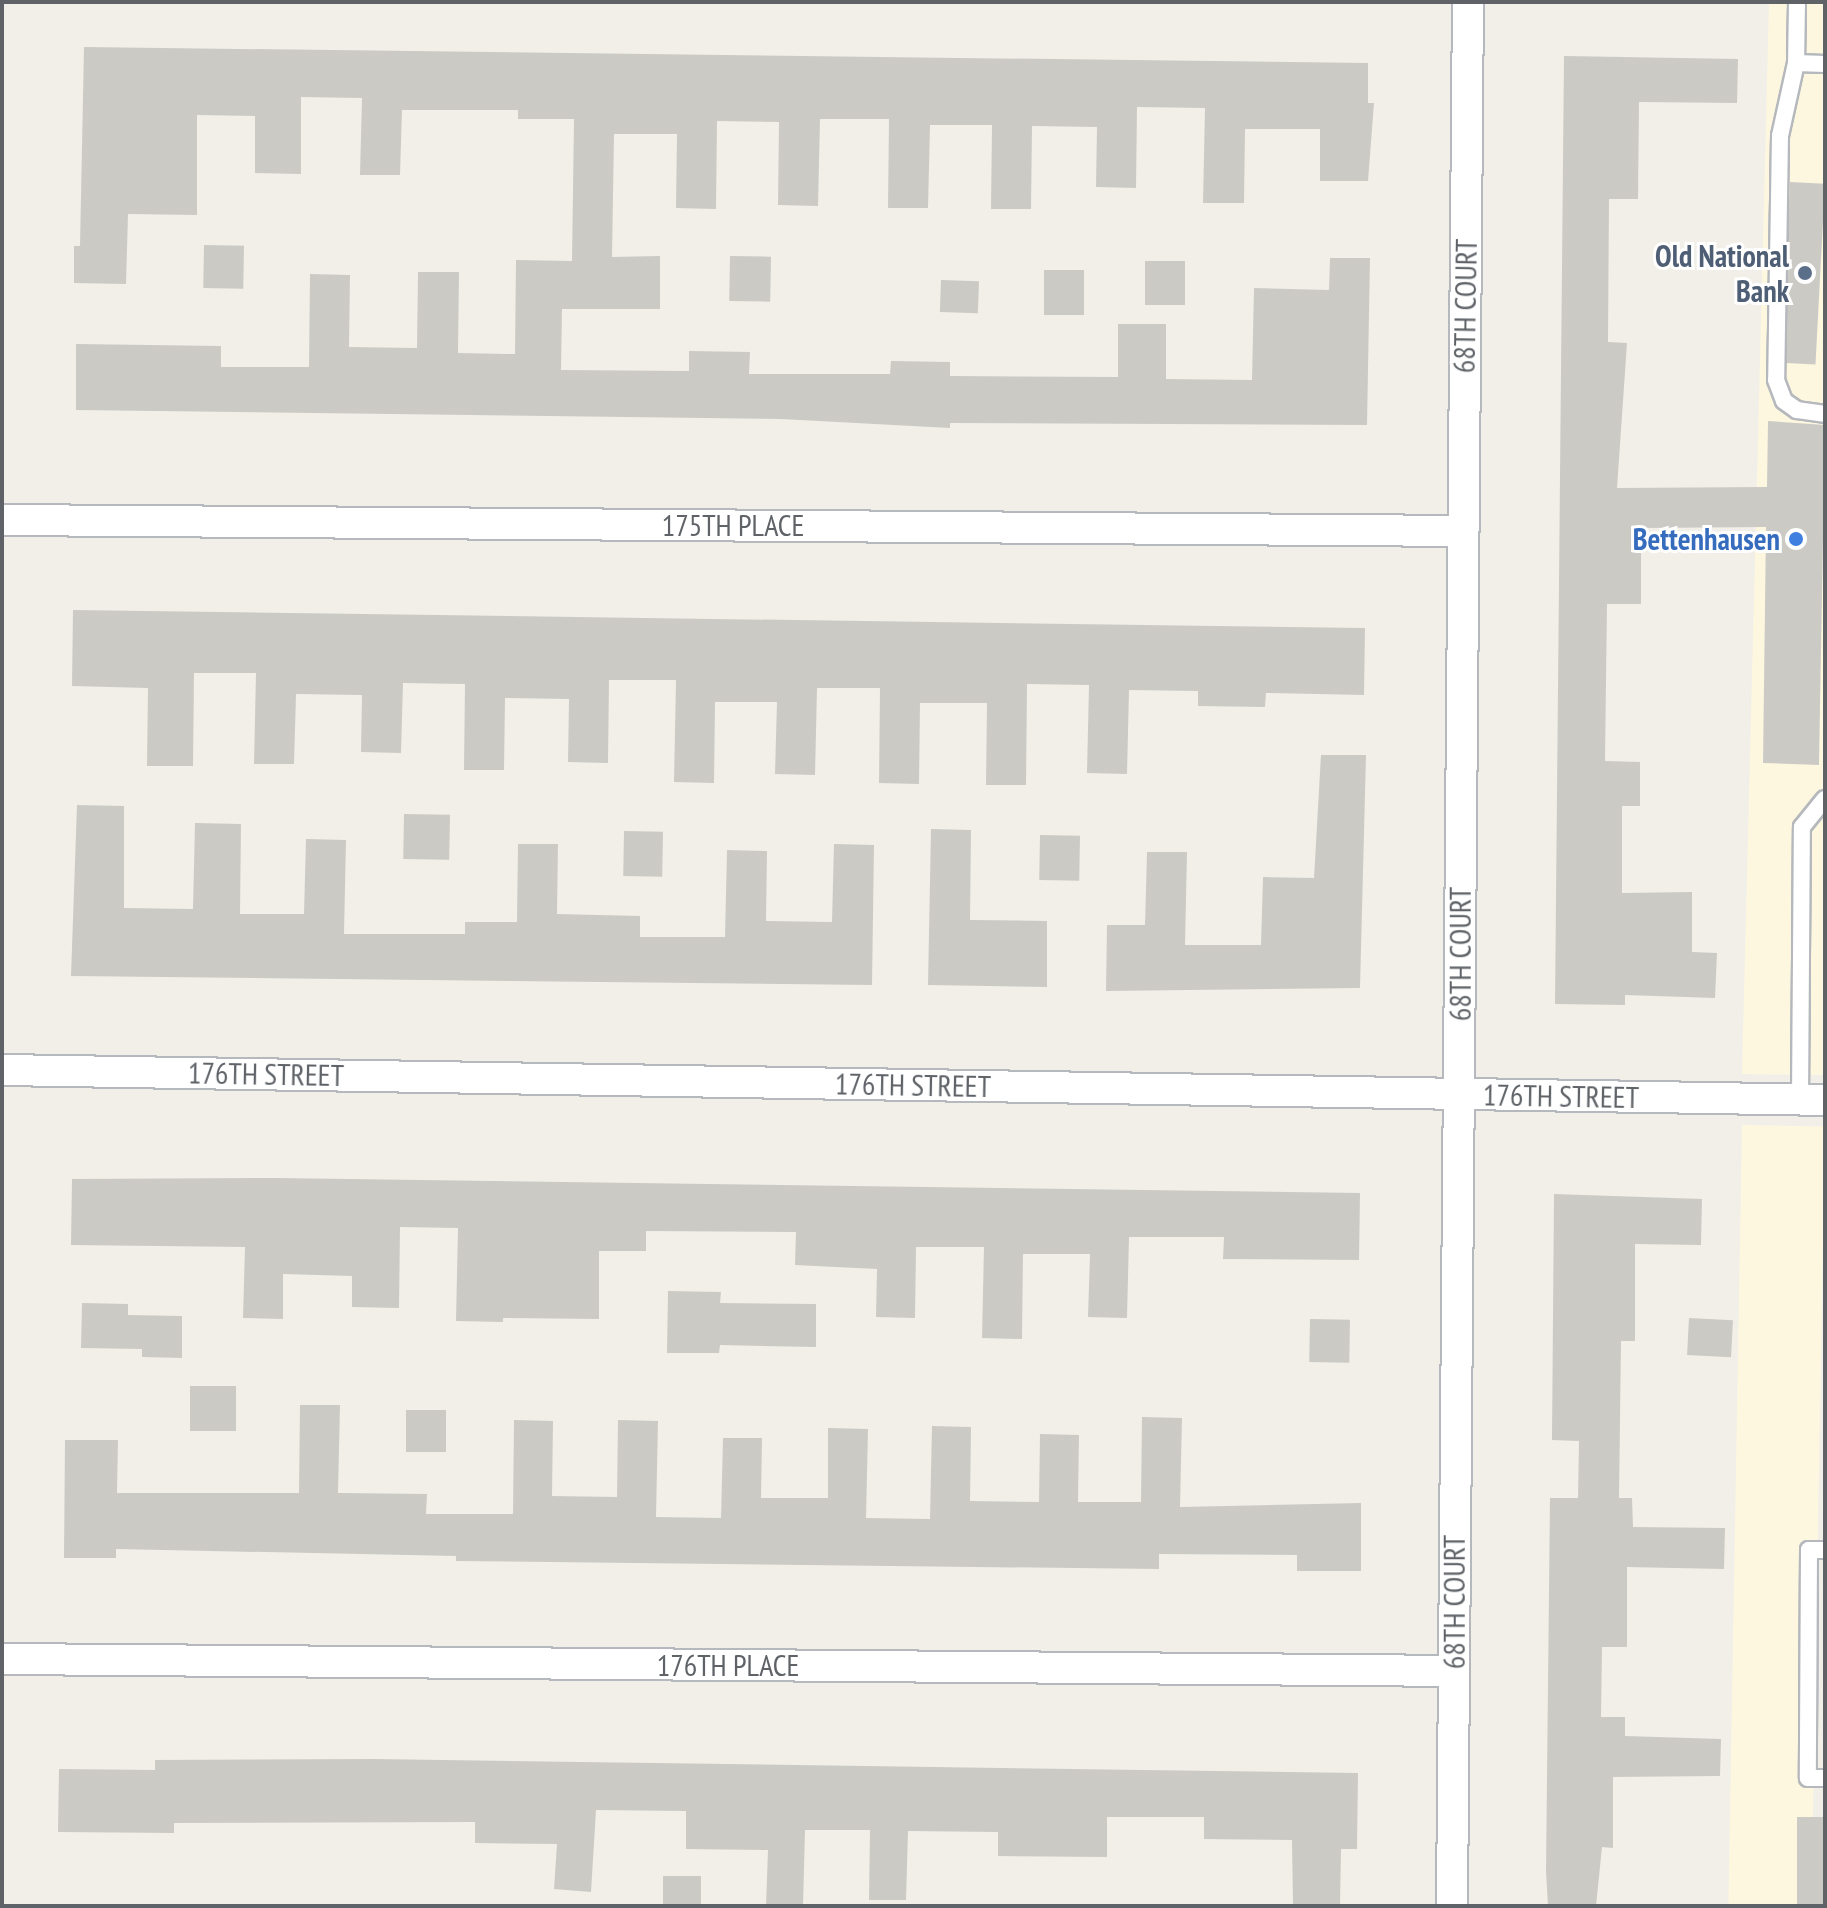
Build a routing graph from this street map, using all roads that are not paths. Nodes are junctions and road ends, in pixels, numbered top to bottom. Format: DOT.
graph roads {
  1 [pos="1468,2"];
  2 [pos="1797,2"];
  3 [pos="1796,63"];
  4 [pos="1825,64"];
  5 [pos="1825,414"];
  6 [pos="2,520"];
  7 [pos="1463,531"];
  8 [pos="1825,799"];
  9 [pos="2,1070"];
  10 [pos="1459,1094"];
  11 [pos="1812,1100"];
  12 [pos="1825,1550"];
  13 [pos="2,1659"];
  14 [pos="1454,1671"];
  15 [pos="1825,1778"];
  16 [pos="1452,1906"];
  1 -- 7 [label="street, 68TH COURT"];
  2 -- 3 [label="lane"];
  3 -- 4 [label="lane"];
  3 -- 5 [label="lane"];
  6 -- 7 [label="street, 175TH PLACE"];
  7 -- 10 [label="street, 68TH COURT"];
  8 -- 11 [label="lane"];
  9 -- 10 [label="street, 176TH STREET"];
  10 -- 11 [label="street, 176TH STREET"];
  10 -- 14 [label="street, 68TH COURT"];
  12 -- 15 [label="lane"];
  13 -- 14 [label="street, 176TH PLACE"];
  14 -- 16 [label="street, 68TH COURT"];
}
